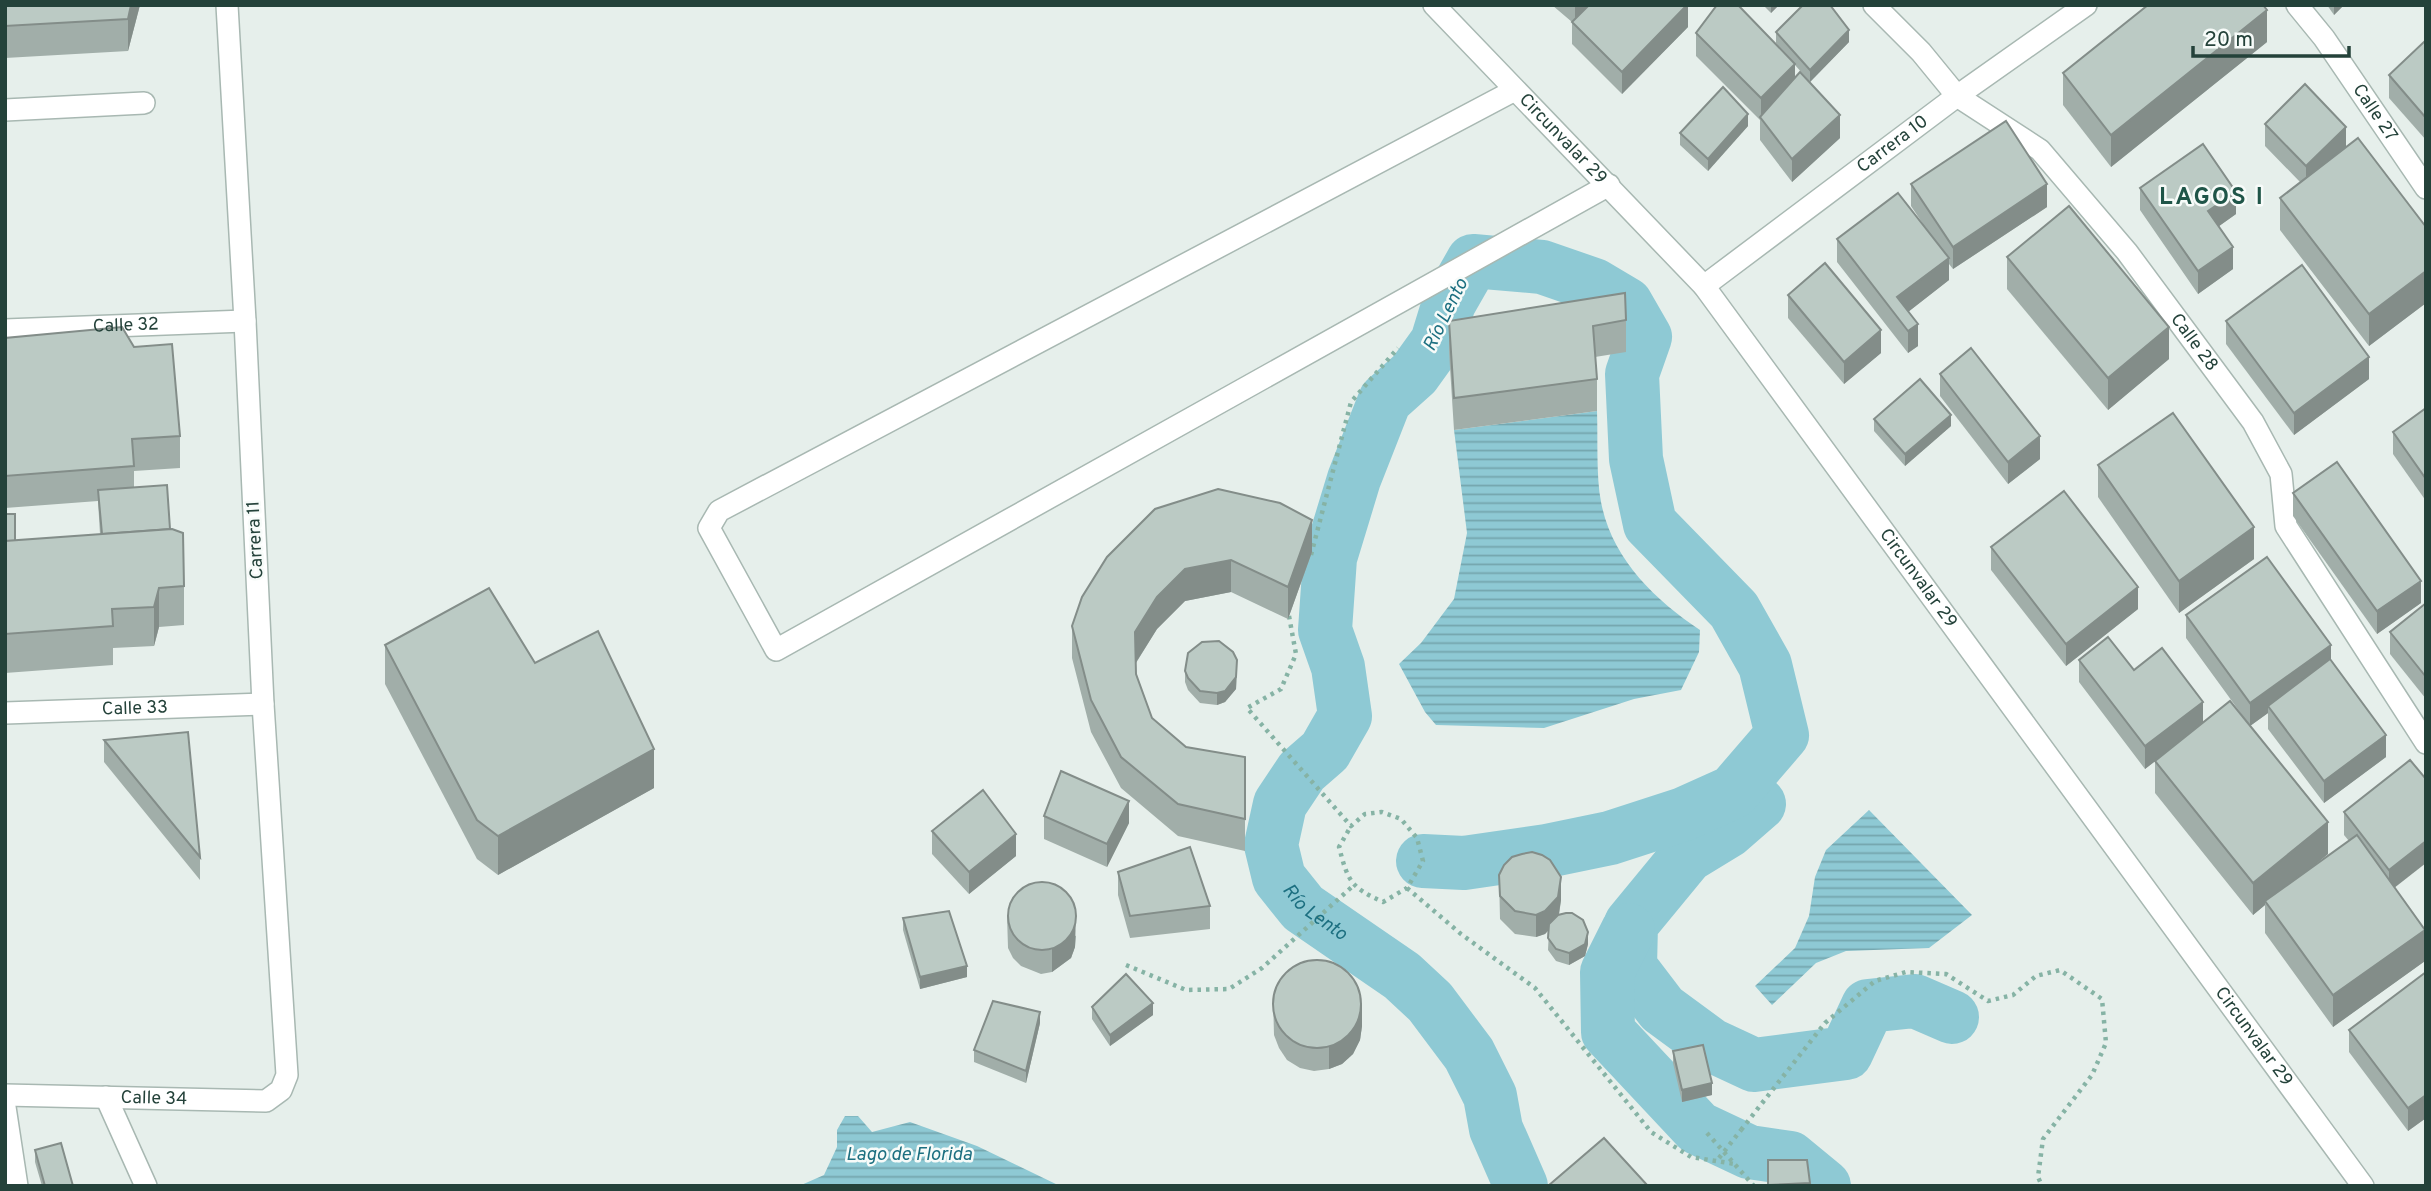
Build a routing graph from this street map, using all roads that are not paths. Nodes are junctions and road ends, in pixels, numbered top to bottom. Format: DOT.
graph roads {
  1 [pos="227,5"];
  2 [pos="1434,5"];
  3 [pos="1874,5"];
  4 [pos="2086,5"];
  5 [pos="2297,5"];
  6 [pos="1515,90"];
  7 [pos="1957,96"];
  8 [pos="144,103"];
  9 [pos="5,110"];
  10 [pos="1608,186"];
  11 [pos="2426,188"];
  12 [pos="1704,286"];
  13 [pos="245,321"];
  14 [pos="5,330"];
  15 [pos="263,704"];
  16 [pos="5,713"];
  17 [pos="2426,743"];
  18 [pos="288,1075"];
  19 [pos="5,1095"];
  20 [pos="106,1097"];
  21 [pos="5,1107"];
  22 [pos="17,1186"];
  23 [pos="146,1186"];
  24 [pos="2363,1186"];
  1 -- 13 [label="street, Carrera 11"];
  2 -- 6 [label="street, Circunvalar 29"];
  3 -- 7 [label="street, Calle 28"];
  4 -- 7 [label="street, Carrera 10"];
  5 -- 11 [label="street, Calle 27"];
  6 -- 10 [label="street, Circunvalar 29"];
  6 -- 10 [label="street"];
  7 -- 12 [label="street, Carrera 10"];
  7 -- 17 [label="street, Calle 28"];
  8 -- 9 [label="street"];
  10 -- 12 [label="street, Circunvalar 29"];
  12 -- 24 [label="street, Circunvalar 29"];
  13 -- 14 [label="street, Calle 32"];
  13 -- 15 [label="street, Carrera 11"];
  15 -- 16 [label="street, Calle 33"];
  15 -- 18 [label="street, Carrera 11"];
  18 -- 20 [label="street, Calle 34"];
  19 -- 20 [label="street, Calle 34"];
  20 -- 23 [label="street"];
  21 -- 22 [label="street"];
}
